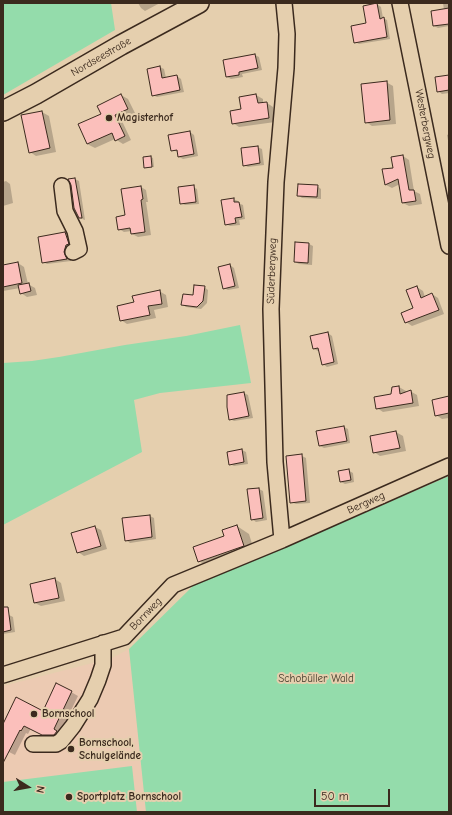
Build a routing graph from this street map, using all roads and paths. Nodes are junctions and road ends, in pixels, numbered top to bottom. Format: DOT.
graph roads {
  1 [pos="199,3"];
  2 [pos="284,3"];
  3 [pos="400,3"];
  4 [pos="3,111"];
  5 [pos="62,186"];
  6 [pos="449,246"];
  7 [pos="73,252"];
  8 [pos="449,466"];
  9 [pos="282,540"];
  10 [pos="103,643"];
  11 [pos="3,674"];
  12 [pos="33,744"];
  1 -- 4 [label="main road, Nordseestraße"];
  2 -- 9 [label="street, Süderbergweg"];
  3 -- 6 [label="street, Westerbergweg"];
  5 -- 7 [label="street"];
  8 -- 9 [label="street, Bergweg"];
  9 -- 10 [label="street, Bornweg"];
  10 -- 11 [label="street, Bornweg"];
  10 -- 12 [label="street"];
}
